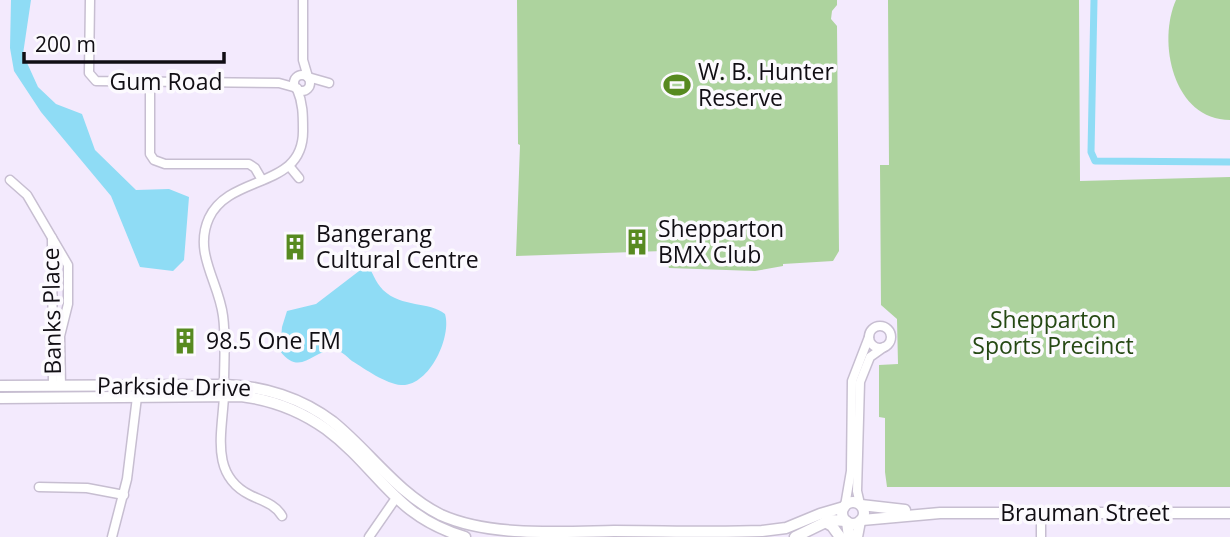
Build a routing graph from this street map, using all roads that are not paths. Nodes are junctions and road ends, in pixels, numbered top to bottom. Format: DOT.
graph roads {
  1 [pos="90,0"];
  2 [pos="303,0"];
  3 [pos="303,60"];
  4 [pos="297,77"];
  5 [pos="308,77"];
  6 [pos="150,82"];
  7 [pos="279,83"];
  8 [pos="297,88"];
  9 [pos="308,88"];
  10 [pos="303,104"];
  11 [pos="290,167"];
  12 [pos="299,178"];
  13 [pos="10,180"];
  14 [pos="262,180"];
  15 [pos="51,235"];
  16 [pos="53,320"];
  17 [pos="64,321"];
  18 [pos="869,337"];
  19 [pos="57,341"];
  20 [pos="884,347"];
  21 [pos="133,385"];
  22 [pos="0,386"];
  23 [pos="57,386"];
  24 [pos="224,391"];
  25 [pos="134,397"];
  26 [pos="0,398"];
  27 [pos="57,398"];
  28 [pos="39,487"];
  29 [pos="403,489"];
  30 [pos="124,495"];
  31 [pos="396,498"];
  32 [pos="860,504"];
  33 [pos="844,506"];
  34 [pos="900,512"];
  35 [pos="1041,513"];
  36 [pos="1230,513"];
  37 [pos="282,516"];
  38 [pos="861,520"];
  39 [pos="846,521"];
  40 [pos="825,522"];
  41 [pos="467,525"];
  42 [pos="572,534"];
  43 [pos="613,534"];
  44 [pos="756,535"];
  45 [pos="112,537"];
  46 [pos="369,537"];
  47 [pos="464,537"];
  48 [pos="795,537"];
  49 [pos="840,537"];
  50 [pos="849,537"];
  51 [pos="857,537"];
  52 [pos="1041,537"];
  1 -- 6 [label="street, Gum Road"];
  2 -- 3 [label="street"];
  3 -- 4 [label="street"];
  3 -- 5 [label="street"];
  4 -- 5 [label="street"];
  4 -- 7 [label="street, Gum Road"];
  4 -- 8 [label="street"];
  5 -- 9 [label="street"];
  5 -- 9 [label="street"];
  6 -- 7 [label="street, Gum Road"];
  6 -- 14 [label="street"];
  7 -- 8 [label="street, Gum Road"];
  8 -- 9 [label="street"];
  8 -- 10 [label="street"];
  9 -- 10 [label="street"];
  10 -- 11 [label="street"];
  11 -- 12 [label="street"];
  11 -- 14 [label="street"];
  13 -- 15 [label="street, Banks Place"];
  14 -- 24 [label="street"];
  15 -- 16 [label="street, Banks Place"];
  15 -- 17 [label="street, Banks Place"];
  16 -- 17 [label="street"];
  16 -- 19 [label="street, Banks Place"];
  17 -- 19 [label="street, Banks Place"];
  18 -- 20 [label="street"];
  18 -- 20 [label="street"];
  18 -- 33 [label="street"];
  19 -- 23 [label="street, Banks Place"];
  20 -- 32 [label="street"];
  21 -- 23 [label="street, Parkside Drive"];
  21 -- 24 [label="street, Parkside Drive"];
  21 -- 25 [label="street"];
  22 -- 23 [label="street, Parkside Drive"];
  23 -- 27 [label="street"];
  24 -- 25 [label="street, Parkside Drive"];
  24 -- 29 [label="street, Parkside Drive"];
  24 -- 31 [label="street, Parkside Drive"];
  24 -- 37 [label="street"];
  25 -- 27 [label="street, Parkside Drive"];
  25 -- 30 [label="street"];
  26 -- 27 [label="street, Parkside Drive"];
  28 -- 30 [label="street"];
  29 -- 31 [label="street"];
  29 -- 41 [label="street, Parkside Drive"];
  30 -- 45 [label="street"];
  31 -- 46 [label="street"];
  31 -- 47 [label="street, Parkside Drive"];
  32 -- 33 [label="street"];
  32 -- 34 [label="street, Brauman Street"];
  32 -- 38 [label="street"];
  33 -- 39 [label="street"];
  33 -- 44 [label="street, Parkside Drive"];
  34 -- 35 [label="street, Brauman Street"];
  34 -- 38 [label="street, Brauman Street"];
  35 -- 36 [label="street, Brauman Street"];
  35 -- 52 [label="street"];
  38 -- 39 [label="street"];
  38 -- 51 [label="street"];
  39 -- 40 [label="street"];
  39 -- 50 [label="street"];
  40 -- 48 [label="street"];
  40 -- 49 [label="street"];
  41 -- 42 [label="street, Parkside Drive"];
  41 -- 47 [label="street"];
  42 -- 43 [label="street, Parkside Drive"];
  43 -- 44 [label="street, Parkside Drive"];
}
